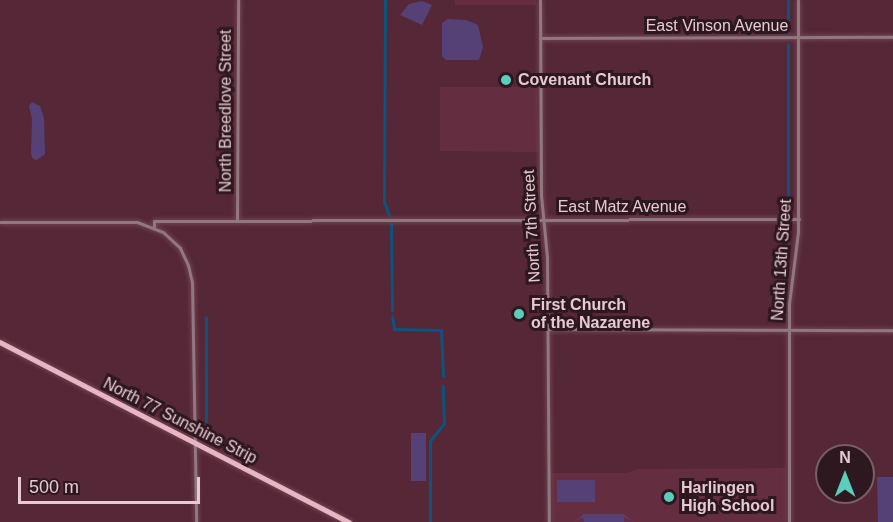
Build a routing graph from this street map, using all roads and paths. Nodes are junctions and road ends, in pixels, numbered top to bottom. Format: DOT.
graph roads {
  1 [pos="238,0"];
  2 [pos="540,0"];
  3 [pos="798,0"];
  4 [pos="893,37"];
  5 [pos="540,38"];
  6 [pos="798,38"];
  7 [pos="545,219"];
  8 [pos="799,219"];
  9 [pos="237,221"];
  10 [pos="0,222"];
  11 [pos="154,227"];
  12 [pos="548,329"];
  13 [pos="789,330"];
  14 [pos="893,330"];
  15 [pos="0,342"];
  16 [pos="194,441"];
  17 [pos="196,522"];
  18 [pos="350,522"];
  19 [pos="549,522"];
  20 [pos="789,522"];
  1 -- 9 [label="street, North Breedlove Street"];
  2 -- 5 [label="street, North 7th Street"];
  3 -- 6 [label="street, North 13th Street"];
  4 -- 6 [label="street, East Vinson Avenue"];
  5 -- 6 [label="street, East Vinson Avenue"];
  5 -- 7 [label="street, North 7th Street"];
  6 -- 8 [label="street, North 13th Street"];
  7 -- 8 [label="street, East Matz Avenue"];
  7 -- 9 [label="street, East Matz Avenue"];
  7 -- 12 [label="street, North 7th Street"];
  8 -- 13 [label="street, North 13th Street"];
  9 -- 11 [label="street, East Matz Avenue"];
  10 -- 11 [label="street"];
  11 -- 16 [label="street"];
  12 -- 13 [label="street"];
  12 -- 19 [label="street, North 7th Street"];
  13 -- 14 [label="street"];
  13 -- 20 [label="street, North 13th Street"];
  15 -- 16 [label="main road, North 77 Sunshine Strip"];
  16 -- 17 [label="street"];
  16 -- 18 [label="main road, North 77 Sunshine Strip"];
}
